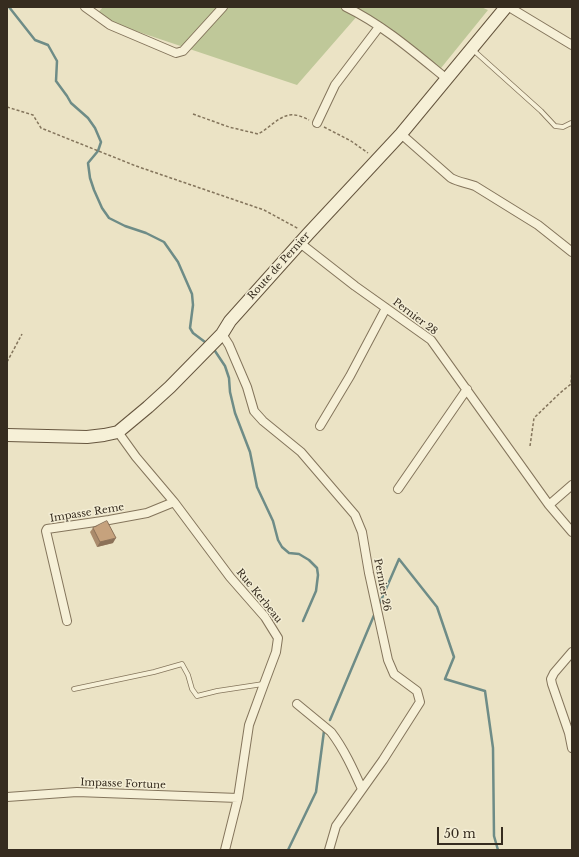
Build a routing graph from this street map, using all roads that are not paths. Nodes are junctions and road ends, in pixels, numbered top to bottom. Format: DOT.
graph roads {
  1 [pos="85,7"];
  2 [pos="224,7"];
  3 [pos="346,7"];
  4 [pos="506,7"];
  5 [pos="509,7"];
  6 [pos="379,27"];
  7 [pos="572,45"];
  8 [pos="471,49"];
  9 [pos="447,79"];
  10 [pos="317,123"];
  11 [pos="572,124"];
  12 [pos="401,134"];
  13 [pos="300,243"];
  14 [pos="572,252"];
  15 [pos="386,308"];
  16 [pos="222,334"];
  17 [pos="467,389"];
  18 [pos="320,426"];
  19 [pos="118,432"];
  20 [pos="7,435"];
  21 [pos="572,486"];
  22 [pos="398,490"];
  23 [pos="174,502"];
  24 [pos="550,505"];
  25 [pos="572,532"];
  26 [pos="67,621"];
  27 [pos="572,652"];
  28 [pos="264,684"];
  29 [pos="74,689"];
  30 [pos="297,704"];
  31 [pos="572,748"];
  32 [pos="362,789"];
  33 [pos="7,797"];
  34 [pos="238,798"];
  35 [pos="225,850"];
  36 [pos="329,850"];
  1 -- 2 [label="street"];
  3 -- 6 [label="street"];
  4 -- 8 [label="street, Route de Pernier"];
  5 -- 7 [label="street"];
  6 -- 9 [label="street"];
  6 -- 10 [label="street"];
  8 -- 9 [label="street, Route de Pernier"];
  8 -- 11 [label="lane"];
  9 -- 12 [label="street, Route de Pernier"];
  12 -- 13 [label="street, Route de Pernier"];
  12 -- 14 [label="street"];
  13 -- 15 [label="street, Pernier 28"];
  13 -- 16 [label="street, Route de Pernier"];
  15 -- 17 [label="street, Pernier 28"];
  15 -- 18 [label="street"];
  16 -- 19 [label="street, Route de Pernier"];
  16 -- 32 [label="street, Pernier 26"];
  17 -- 22 [label="street"];
  17 -- 24 [label="street, Pernier 28"];
  19 -- 20 [label="street, Route de Pernier"];
  19 -- 23 [label="street, Rue Kerbeau"];
  21 -- 24 [label="street"];
  23 -- 26 [label="street, Impasse Reme"];
  23 -- 28 [label="street, Rue Kerbeau"];
  24 -- 25 [label="street, Pernier 28"];
  27 -- 31 [label="street"];
  28 -- 29 [label="lane"];
  28 -- 34 [label="street, Rue Kerbeau"];
  30 -- 32 [label="street"];
  32 -- 36 [label="street, Pernier 26"];
  33 -- 34 [label="street, Impasse Fortune"];
  34 -- 35 [label="street, Rue Kerbeau"];
}
